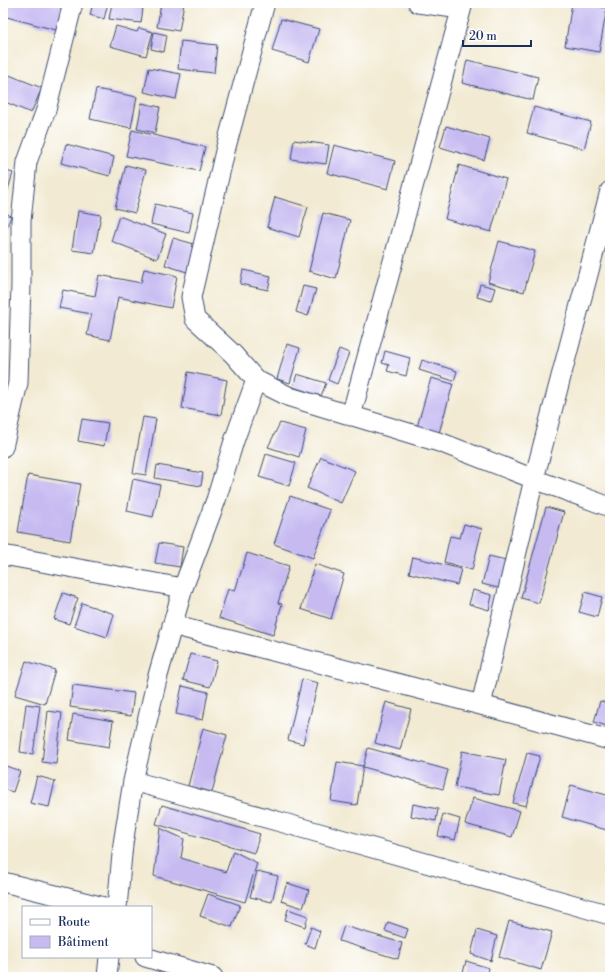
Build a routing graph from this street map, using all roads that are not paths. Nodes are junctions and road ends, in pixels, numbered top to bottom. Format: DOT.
graph roads {
  1 [pos="73,3"];
  2 [pos="264,3"];
  3 [pos="418,3"];
  4 [pos="462,6"];
  5 [pos="610,190"];
  6 [pos="256,380"];
  7 [pos="351,416"];
  8 [pos="3,447"];
  9 [pos="534,479"];
  10 [pos="610,507"];
  11 [pos="3,555"];
  12 [pos="183,588"];
  13 [pos="172,624"];
  14 [pos="481,704"];
  15 [pos="610,740"];
  16 [pos="133,781"];
  17 [pos="3,882"];
  18 [pos="100,906"];
  19 [pos="117,906"];
  20 [pos="610,914"];
  21 [pos="109,958"];
  22 [pos="148,958"];
  23 [pos="107,977"];
  24 [pos="214,977"];
  1 -- 8 [label="street"];
  2 -- 6 [label="street"];
  3 -- 4 [label="street"];
  4 -- 7 [label="street"];
  5 -- 9 [label="street"];
  6 -- 7 [label="street"];
  6 -- 12 [label="street"];
  7 -- 9 [label="street"];
  9 -- 10 [label="street"];
  9 -- 14 [label="street"];
  11 -- 12 [label="street"];
  12 -- 13 [label="street"];
  13 -- 14 [label="street"];
  13 -- 16 [label="street"];
  14 -- 15 [label="street"];
  16 -- 19 [label="street"];
  16 -- 20 [label="street"];
  17 -- 18 [label="street"];
  21 -- 23 [label="street"];
  22 -- 24 [label="street"];
}
